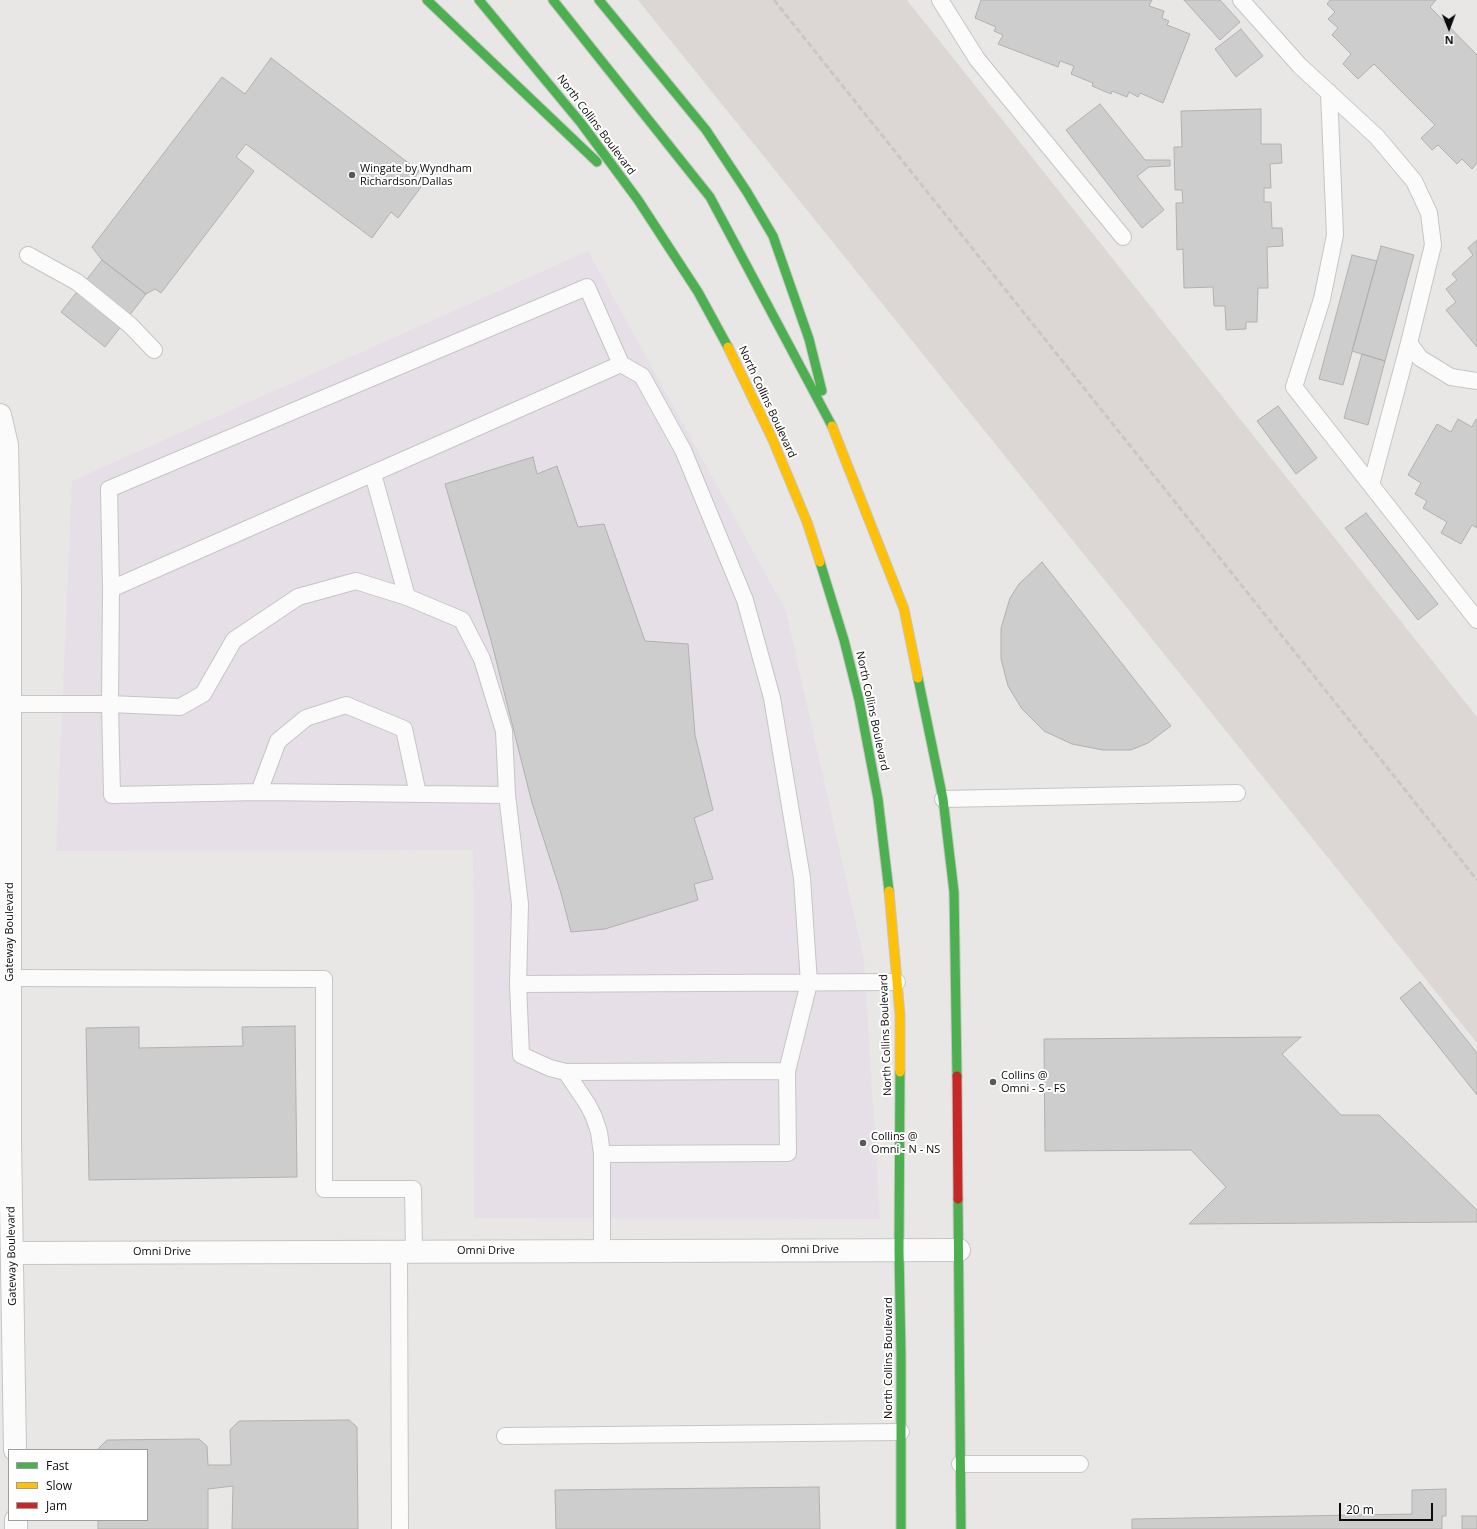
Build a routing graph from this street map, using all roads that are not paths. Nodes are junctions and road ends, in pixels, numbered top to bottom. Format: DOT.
graph roads {
  1 [pos="427,0"];
  2 [pos="479,0"];
  3 [pos="553,0"];
  4 [pos="599,0"];
  5 [pos="940,0"];
  6 [pos="1241,0"];
  7 [pos="1329,92"];
  8 [pos="638,200"];
  9 [pos="1123,237"];
  10 [pos="28,255"];
  11 [pos="1409,343"];
  12 [pos="154,350"];
  13 [pos="621,364"];
  14 [pos="1477,382"];
  15 [pos="0,415"];
  16 [pos="831,425"];
  17 [pos="373,474"];
  18 [pos="1371,485"];
  19 [pos="111,589"];
  20 [pos="407,597"];
  21 [pos="1477,620"];
  22 [pos="10,704"];
  23 [pos="110,704"];
  24 [pos="258,792"];
  25 [pos="1237,793"];
  26 [pos="418,794"];
  27 [pos="507,795"];
  28 [pos="943,799"];
  29 [pos="5,883"];
  30 [pos="10,978"];
  31 [pos="897,982"];
  32 [pos="808,983"];
  33 [pos="518,984"];
  34 [pos="787,1071"];
  35 [pos="566,1072"];
  36 [pos="602,1154"];
  37 [pos="899,1250"];
  38 [pos="959,1250"];
  39 [pos="602,1251"];
  40 [pos="406,1252"];
  41 [pos="13,1253"];
  42 [pos="901,1432"];
  43 [pos="505,1436"];
  44 [pos="15,1449"];
  45 [pos="960,1464"];
  46 [pos="1080,1464"];
  47 [pos="400,1529"];
  48 [pos="901,1529"];
  49 [pos="961,1529"];
  1 -- 8 [label="main road"];
  2 -- 8 [label="main road, North Collins Boulevard"];
  3 -- 16 [label="main road"];
  4 -- 16 [label="main road"];
  5 -- 9 [label="lane"];
  6 -- 7 [label="lane"];
  7 -- 11 [label="lane"];
  7 -- 18 [label="lane"];
  8 -- 31 [label="main road, North Collins Boulevard"];
  10 -- 12 [label="lane"];
  11 -- 14 [label="lane"];
  11 -- 18 [label="lane"];
  13 -- 17 [label="lane"];
  13 -- 19 [label="lane"];
  13 -- 32 [label="lane"];
  15 -- 22 [label="street, Gateway Boulevard"];
  16 -- 28 [label="main road"];
  17 -- 19 [label="lane"];
  17 -- 20 [label="lane"];
  18 -- 21 [label="lane"];
  19 -- 23 [label="lane"];
  20 -- 23 [label="lane"];
  20 -- 27 [label="lane"];
  22 -- 23 [label="lane"];
  22 -- 29 [label="street, Gateway Boulevard"];
  23 -- 24 [label="lane"];
  24 -- 26 [label="lane"];
  24 -- 26 [label="lane"];
  25 -- 28 [label="lane"];
  26 -- 27 [label="lane"];
  27 -- 33 [label="lane"];
  28 -- 38 [label="main road"];
  29 -- 30 [label="street, Gateway Boulevard"];
  30 -- 40 [label="lane"];
  30 -- 41 [label="street, Gateway Boulevard"];
  31 -- 32 [label="lane"];
  31 -- 37 [label="main road, North Collins Boulevard"];
  32 -- 33 [label="lane"];
  32 -- 34 [label="lane"];
  33 -- 35 [label="lane"];
  34 -- 35 [label="lane"];
  34 -- 36 [label="lane"];
  35 -- 36 [label="lane"];
  36 -- 39 [label="lane"];
  37 -- 38 [label="street, Omni Drive"];
  37 -- 39 [label="street, Omni Drive"];
  37 -- 42 [label="main road, North Collins Boulevard"];
  38 -- 45 [label="main road"];
  39 -- 40 [label="street, Omni Drive"];
  40 -- 41 [label="street, Omni Drive"];
  40 -- 47 [label="lane"];
  41 -- 44 [label="street, Gateway Boulevard"];
  42 -- 43 [label="lane"];
  42 -- 48 [label="main road, North Collins Boulevard"];
  45 -- 46 [label="lane"];
  45 -- 49 [label="main road"];
}
